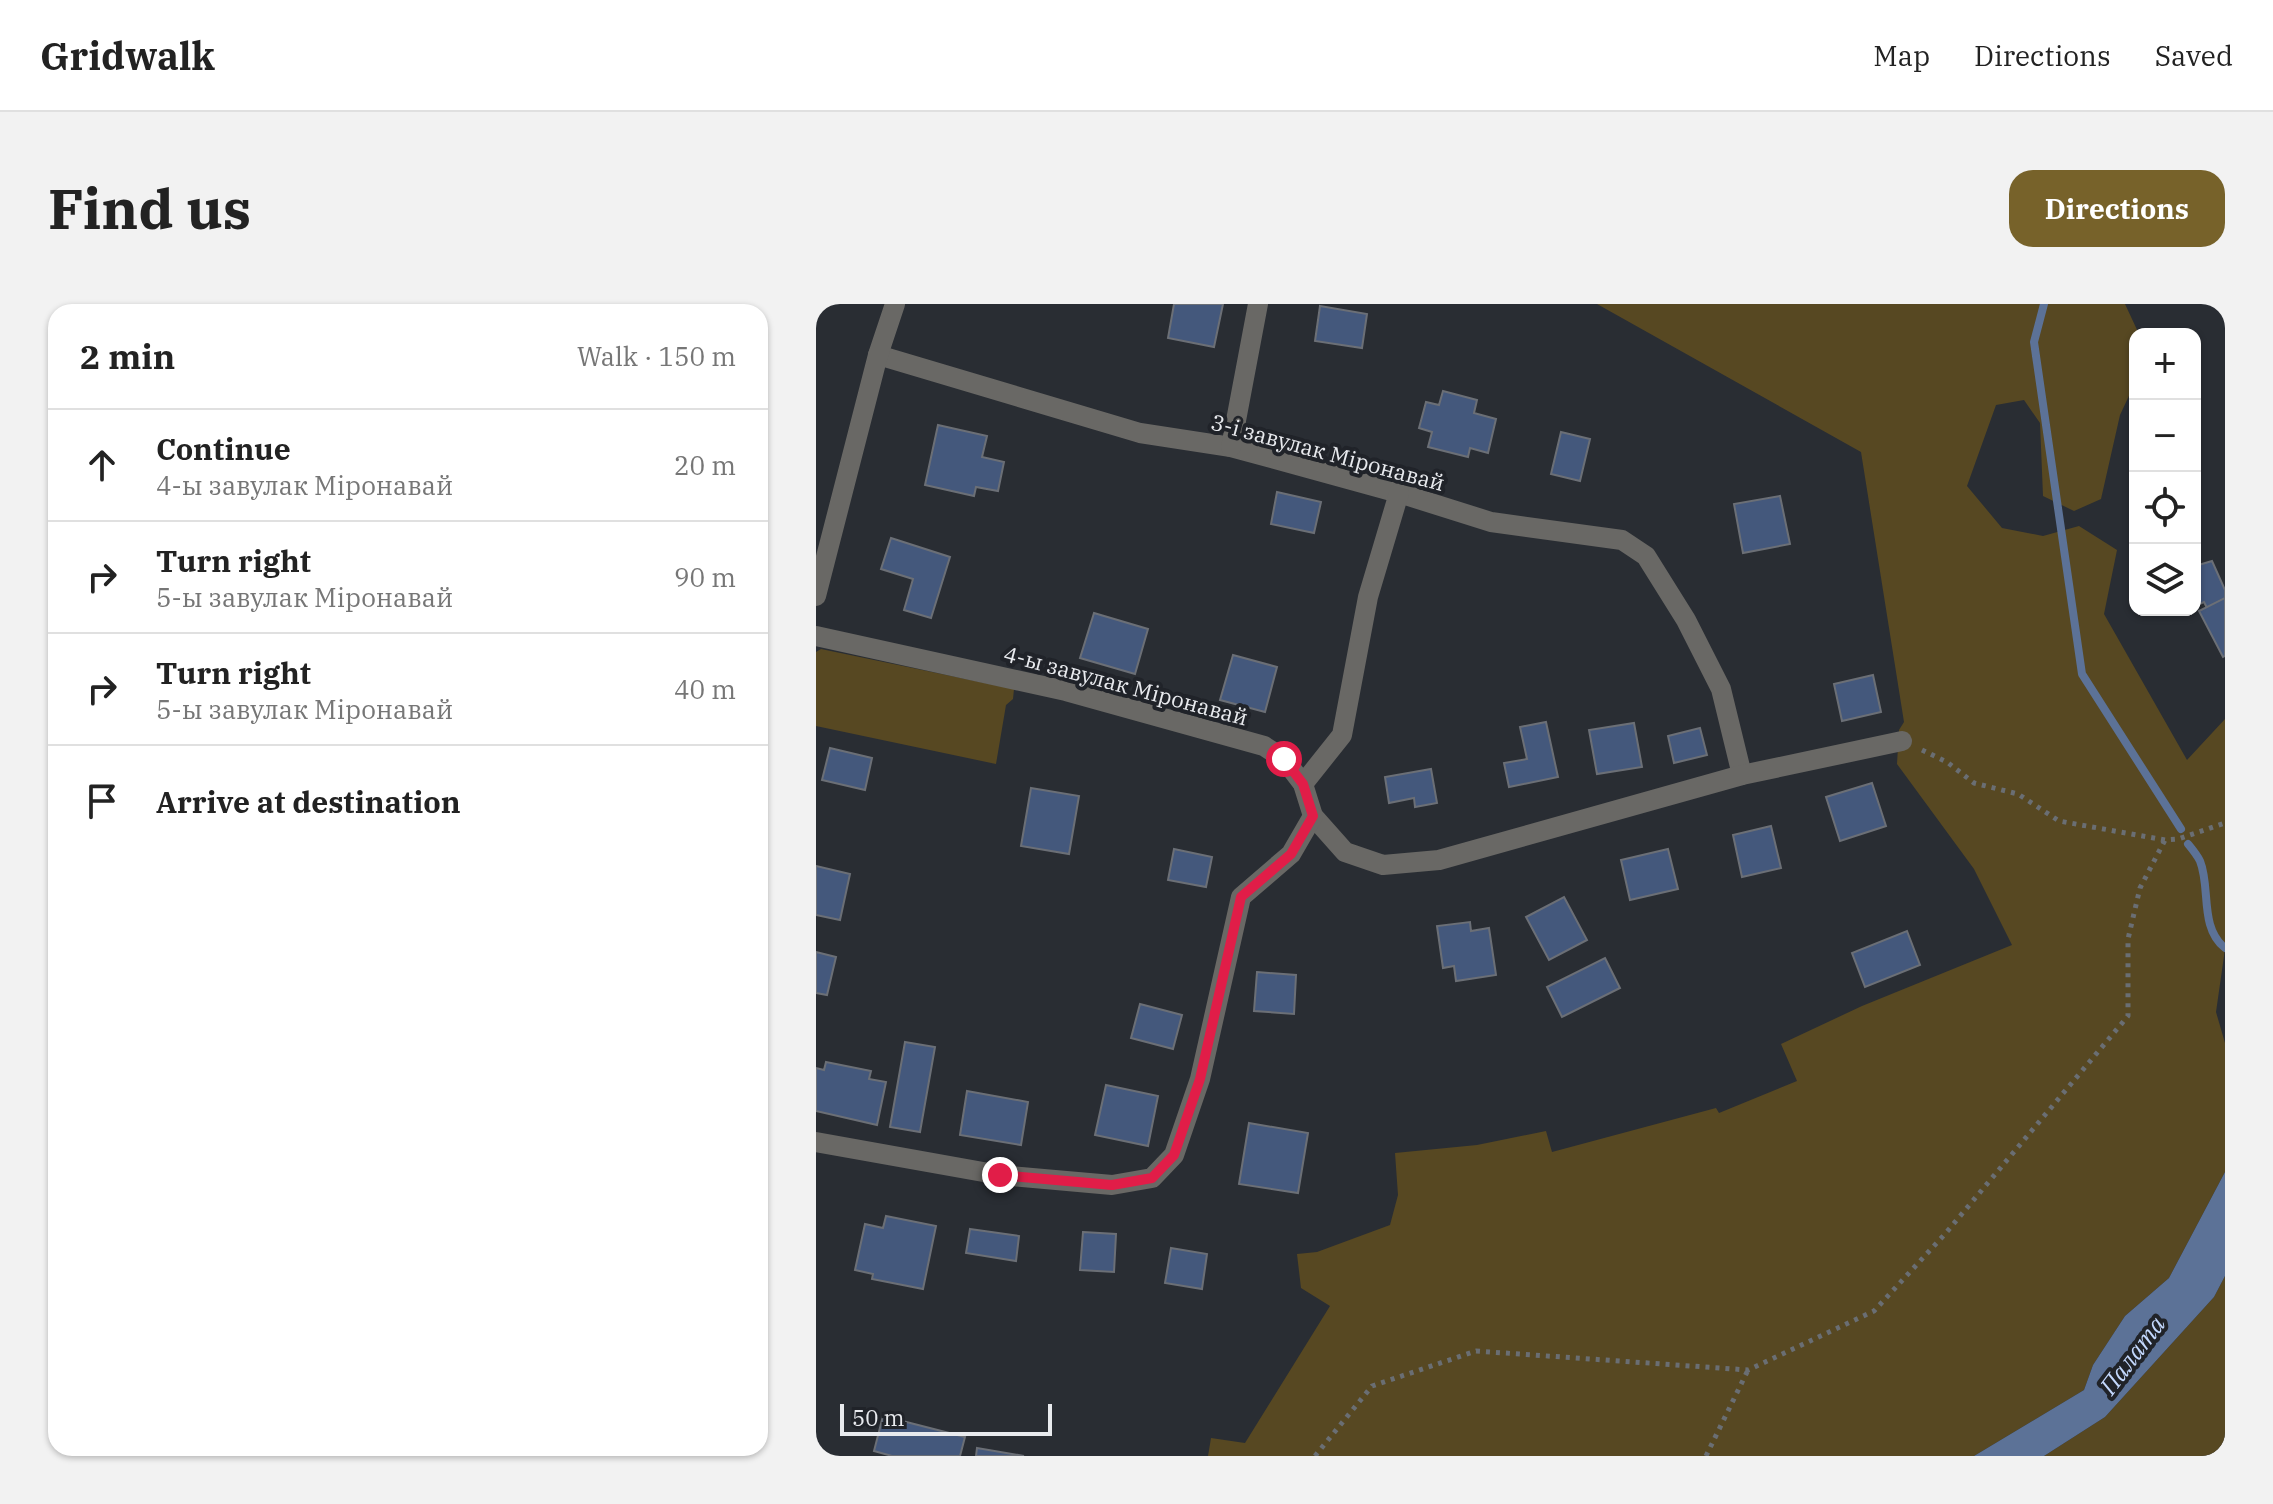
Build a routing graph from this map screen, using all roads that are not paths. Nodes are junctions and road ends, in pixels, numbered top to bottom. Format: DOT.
graph roads {
  1 [pos="895,304"];
  2 [pos="1258,304"];
  3 [pos="878,355"];
  4 [pos="1231,447"];
  5 [pos="1399,493"];
  6 [pos="816,596"];
  7 [pos="816,636"];
  8 [pos="1902,741"];
  9 [pos="1742,775"];
  10 [pos="1303,784"];
  11 [pos="1313,816"];
  12 [pos="816,1142"];
  1 -- 3 [label="street"];
  2 -- 4 [label="street"];
  3 -- 4 [label="street, 3-і завулак Міронавай"];
  3 -- 6 [label="street"];
  4 -- 5 [label="street, 3-і завулак Міронавай"];
  5 -- 9 [label="street, 3-і завулак Міронавай"];
  5 -- 10 [label="street"];
  7 -- 10 [label="street, 4-ы завулак Міронавай"];
  8 -- 9 [label="street, 4-ы завулак Міронавай"];
  9 -- 11 [label="street, 4-ы завулак Міронавай"];
  10 -- 11 [label="street, 4-ы завулак Міронавай"];
  11 -- 12 [label="street"];
}
